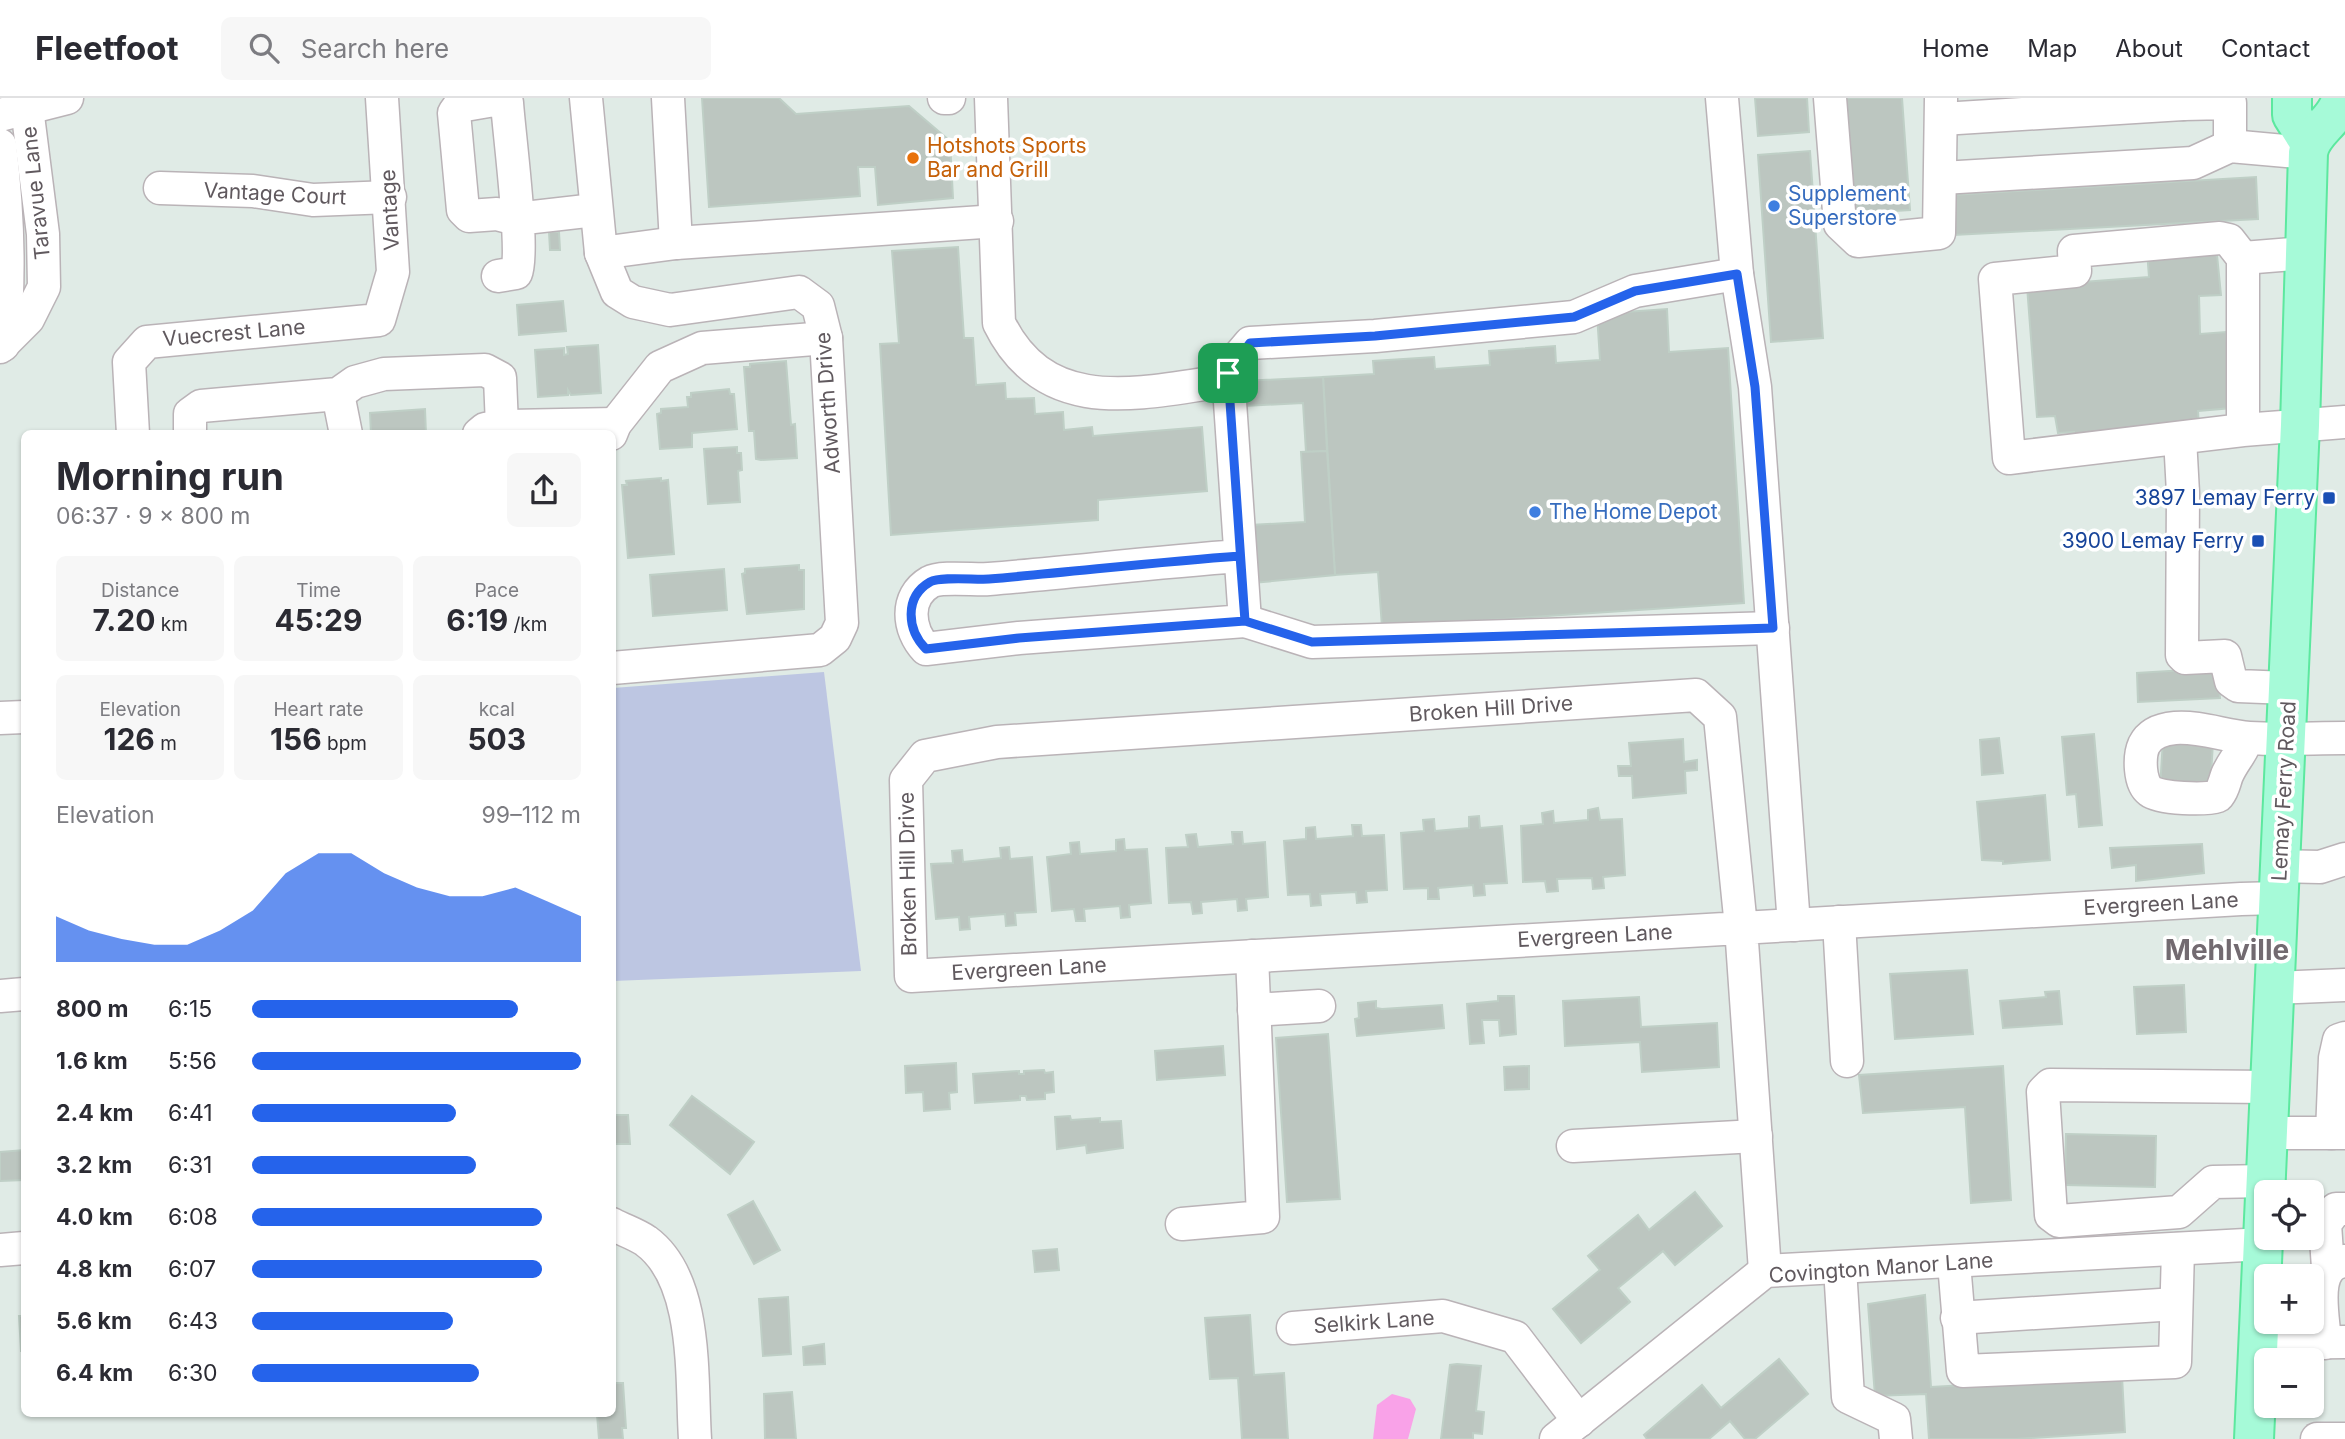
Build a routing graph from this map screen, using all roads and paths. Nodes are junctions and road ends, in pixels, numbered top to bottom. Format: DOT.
graph roads {
  1 [pos="66,98"];
  2 [pos="382,98"];
  3 [pos="586,98"];
  4 [pos="668,98"];
  5 [pos="991,98"];
  6 [pos="1722,98"];
  7 [pos="1830,98"];
  8 [pos="2292,98"];
  9 [pos="2341,98"];
  10 [pos="2230,100"];
  11 [pos="2183,101"];
  12 [pos="2062,105"];
  13 [pos="1942,108"];
  14 [pos="14,112"];
  15 [pos="0,145"];
  16 [pos="2230,146"];
  17 [pos="2308,148"];
  18 [pos="1942,178"];
  19 [pos="160,188"];
  20 [pos="390,197"];
  21 [pos="595,210"];
  22 [pos="997,220"];
  23 [pos="676,243"];
  24 [pos="601,253"];
  25 [pos="2305,253"];
  26 [pos="2243,258"];
  27 [pos="1737,274"];
  28 [pos="498,276"];
  29 [pos="379,320"];
  30 [pos="825,338"];
  31 [pos="1,346"];
  32 [pos="1228,373"];
  33 [pos="338,394"];
  34 [pos="2345,422"];
  35 [pos="2300,425"];
  36 [pos="613,429"];
  37 [pos="133,430"];
  38 [pos="190,430"];
  39 [pos="345,430"];
  40 [pos="491,430"];
  41 [pos="2243,430"];
  42 [pos="2180,438"];
  43 [pos="1240,556"];
  44 [pos="1245,621"];
  45 [pos="1773,628"];
  46 [pos="616,668"];
  47 [pos="2288,688"];
  48 [pos="21,717"];
  49 [pos="0,718"];
  50 [pos="2247,738"];
  51 [pos="2345,738"];
  52 [pos="2286,739"];
  53 [pos="2345,859"];
  54 [pos="2280,882"];
  55 [pos="1839,922"];
  56 [pos="1794,925"];
  57 [pos="1741,928"];
  58 [pos="1252,956"];
  59 [pos="911,976"];
  60 [pos="2345,985"];
  61 [pos="2274,988"];
  62 [pos="21,994"];
  63 [pos="0,996"];
  64 [pos="1319,1006"];
  65 [pos="1254,1010"];
  66 [pos="2345,1038"];
  67 [pos="1847,1061"];
  68 [pos="2270,1087"];
  69 [pos="2268,1133"];
  70 [pos="2339,1133"];
  71 [pos="1756,1136"];
  72 [pos="1573,1146"];
  73 [pos="2266,1180"];
  74 [pos="2254,1181"];
  75 [pos="2345,1209"];
  76 [pos="1182,1224"];
  77 [pos="616,1226"];
  78 [pos="2254,1245"];
  79 [pos="21,1248"];
  80 [pos="2178,1249"];
  81 [pos="0,1250"];
  82 [pos="2264,1250"];
  83 [pos="1954,1263"];
  84 [pos="2336,1264"];
  85 [pos="1840,1268"];
  86 [pos="1765,1271"];
  87 [pos="2176,1304"];
  88 [pos="1957,1318"];
  89 [pos="1293,1328"];
  90 [pos="2335,1342"];
  91 [pos="2259,1343"];
  92 [pos="1567,1430"];
  93 [pos="695,1439"];
  94 [pos="1896,1439"];
  95 [pos="2254,1439"];
  96 [pos="2276,1439"];
  97 [pos="2317,1439"];
  98 [pos="2345,1439"];
  1 -- 14 [label="street"];
  2 -- 20 [label="street, Vantage"];
  3 -- 21 [label="street, Adworth Drive"];
  4 -- 23 [label="street"];
  5 -- 22 [label="street"];
  6 -- 27 [label="street"];
  7 -- 18 [label="street"];
  8 -- 17 [label="main road"];
  9 -- 17 [label="main road"];
  10 -- 11 [label="street"];
  10 -- 16 [label="street"];
  11 -- 12 [label="street"];
  12 -- 13 [label="street"];
  13 -- 18 [label="street"];
  14 -- 31 [label="street, Taravue Lane"];
  15 -- 31 [label="street"];
  16 -- 17 [label="street"];
  16 -- 18 [label="street"];
  17 -- 25 [label="main road, Lemay Ferry Road"];
  19 -- 20 [label="street, Vantage Court"];
  20 -- 29 [label="street, Vantage"];
  21 -- 24 [label="street, Adworth Drive"];
  21 -- 28 [label="street"];
  22 -- 23 [label="street"];
  22 -- 32 [label="street"];
  23 -- 24 [label="street"];
  24 -- 30 [label="street, Adworth Drive"];
  25 -- 26 [label="street"];
  25 -- 35 [label="main road, Lemay Ferry Road"];
  26 -- 41 [label="street"];
  26 -- 42 [label="street"];
  27 -- 32 [label="street"];
  27 -- 45 [label="street"];
  29 -- 37 [label="street, Vuecrest Lane"];
  30 -- 36 [label="street"];
  30 -- 46 [label="street, Adworth Drive"];
  32 -- 43 [label="street"];
  33 -- 38 [label="street"];
  33 -- 39 [label="street"];
  33 -- 40 [label="street"];
  34 -- 35 [label="street"];
  35 -- 41 [label="street"];
  35 -- 47 [label="main road, Lemay Ferry Road"];
  36 -- 40 [label="street"];
  41 -- 42 [label="street"];
  42 -- 47 [label="street"];
  43 -- 44 [label="street"];
  43 -- 44 [label="street"];
  44 -- 45 [label="street"];
  45 -- 56 [label="street"];
  47 -- 52 [label="main road, Lemay Ferry Road"];
  48 -- 49 [label="street"];
  50 -- 52 [label="street"];
  51 -- 52 [label="street"];
  52 -- 54 [label="main road, Lemay Ferry Road"];
  53 -- 54 [label="street, Evergreen Lane"];
  54 -- 55 [label="street, Evergreen Lane"];
  54 -- 61 [label="main road, Lemay Ferry Road"];
  55 -- 56 [label="street, Evergreen Lane"];
  55 -- 67 [label="street"];
  56 -- 57 [label="street, Evergreen Lane"];
  57 -- 58 [label="street, Evergreen Lane"];
  57 -- 59 [label="street, Broken Hill Drive"];
  57 -- 71 [label="street, Broken Hill Drive"];
  58 -- 59 [label="street, Evergreen Lane"];
  58 -- 65 [label="street"];
  60 -- 61 [label="street"];
  61 -- 68 [label="main road, Lemay Ferry Road"];
  62 -- 63 [label="street"];
  64 -- 65 [label="street"];
  65 -- 76 [label="street"];
  66 -- 70 [label="street"];
  68 -- 69 [label="main road, Lemay Ferry Road"];
  68 -- 74 [label="street"];
  69 -- 70 [label="street"];
  69 -- 73 [label="main road, Lemay Ferry Road"];
  71 -- 72 [label="street"];
  71 -- 86 [label="street, Broken Hill Drive"];
  75 -- 84 [label="street"];
  77 -- 93 [label="street"];
  78 -- 80 [label="street, Covington Manor Lane"];
  79 -- 81 [label="street"];
  80 -- 83 [label="street, Covington Manor Lane"];
  80 -- 87 [label="street"];
  82 -- 91 [label="main road, Lemay Ferry Road"];
  83 -- 85 [label="street, Covington Manor Lane"];
  83 -- 88 [label="street"];
  84 -- 90 [label="street"];
  85 -- 86 [label="street, Covington Manor Lane"];
  85 -- 94 [label="street"];
  86 -- 92 [label="street, Covington Manor Lane"];
  87 -- 88 [label="street"];
  87 -- 88 [label="street"];
  89 -- 92 [label="street, Selkirk Lane"];
  90 -- 91 [label="street"];
  91 -- 95 [label="main road, Lemay Ferry Road"];
  95 -- 96 [label="street"];
  97 -- 98 [label="street"];
}
